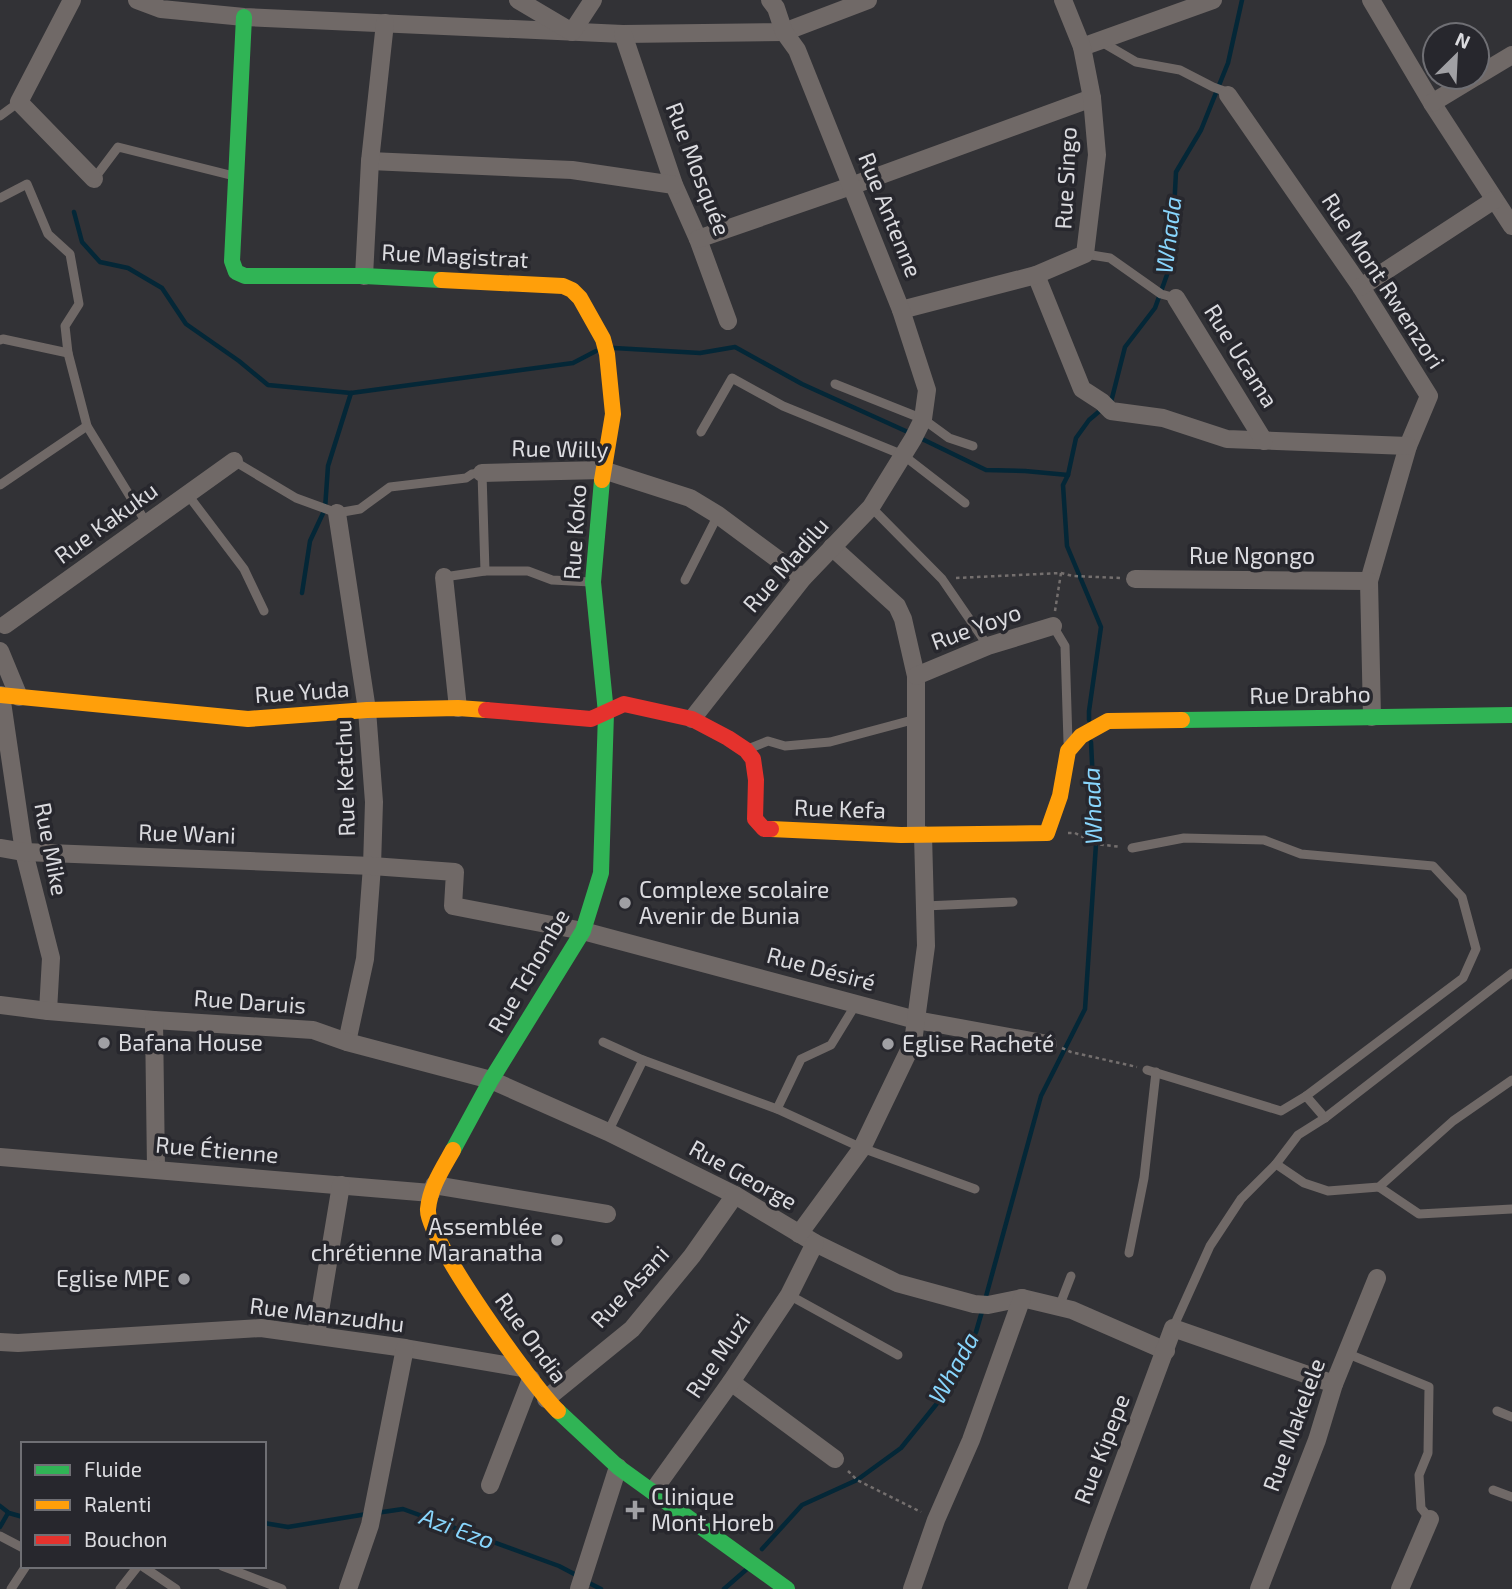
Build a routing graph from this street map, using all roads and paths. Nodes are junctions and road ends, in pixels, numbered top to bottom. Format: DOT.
graph roads {
  1 [pos="72,0"];
  2 [pos="137,0"];
  3 [pos="518,0"];
  4 [pos="593,0"];
  5 [pos="770,0"];
  6 [pos="868,0"];
  7 [pos="1063,0"];
  8 [pos="1213,0"];
  9 [pos="1371,0"];
  10 [pos="244,17"];
  11 [pos="386,23"];
  12 [pos="572,32"];
  13 [pos="785,32"];
  14 [pos="624,34"];
  15 [pos="1100,41"];
  16 [pos="1082,47"];
  17 [pos="1512,55"];
  18 [pos="1491,67"];
  19 [pos="1222,91"];
  20 [pos="1452,91"];
  21 [pos="1092,98"];
  22 [pos="19,102"];
  23 [pos="1432,103"];
  24 [pos="0,116"];
  25 [pos="370,161"];
  26 [pos="236,177"];
  27 [pos="94,179"];
  28 [pos="674,185"];
  29 [pos="851,186"];
  30 [pos="0,198"];
  31 [pos="1494,200"];
  32 [pos="1512,226"];
  33 [pos="698,239"];
  34 [pos="1085,254"];
  35 [pos="1035,275"];
  36 [pos="363,276"];
  37 [pos="1361,287"];
  38 [pos="1176,298"];
  39 [pos="901,310"];
  40 [pos="728,321"];
  41 [pos="0,340"];
  42 [pos="605,347"];
  43 [pos="68,353"];
  44 [pos="835,384"];
  45 [pos="922,421"];
  46 [pos="88,426"];
  47 [pos="701,432"];
  48 [pos="1264,440"];
  49 [pos="973,446"];
  50 [pos="1408,446"];
  51 [pos="904,455"];
  52 [pos="234,461"];
  53 [pos="603,470"];
  54 [pos="482,473"];
  55 [pos="0,485"];
  56 [pos="188,495"];
  57 [pos="965,503"];
  58 [pos="871,507"];
  59 [pos="337,513"];
  60 [pos="718,515"];
  61 [pos="147,524"];
  62 [pos="832,547"];
  63 [pos="485,571"];
  64 [pos="1061,573"];
  65 [pos="444,577"];
  66 [pos="803,579"];
  67 [pos="942,579"];
  68 [pos="1135,579"];
  69 [pos="685,580"];
  70 [pos="1369,581"];
  71 [pos="593,582"];
  72 [pos="264,611"];
  73 [pos="2,626"];
  74 [pos="1053,626"];
  75 [pos="988,646"];
  76 [pos="0,651"];
  77 [pos="916,676"];
  78 [pos="7,695"];
  79 [pos="458,708"];
  80 [pos="367,710"];
  81 [pos="606,713"];
  82 [pos="1512,715"];
  83 [pos="1372,717"];
  84 [pos="691,719"];
  85 [pos="916,719"];
  86 [pos="746,750"];
  87 [pos="1068,751"];
  88 [pos="1047,833"];
  89 [pos="919,834"];
  90 [pos="0,848"];
  91 [pos="1132,848"];
  92 [pos="24,852"];
  93 [pos="372,866"];
  94 [pos="1013,902"];
  95 [pos="925,906"];
  96 [pos="583,931"];
  97 [pos="1512,974"];
  98 [pos="856,1004"];
  99 [pos="0,1005"];
  100 [pos="48,1011"];
  101 [pos="154,1020"];
  102 [pos="916,1020"];
  103 [pos="347,1042"];
  104 [pos="603,1042"];
  105 [pos="1048,1044"];
  106 [pos="1071,1052"];
  107 [pos="643,1060"];
  108 [pos="1152,1071"];
  109 [pos="491,1080"];
  110 [pos="1512,1080"];
  111 [pos="1306,1096"];
  112 [pos="777,1109"];
  113 [pos="1325,1118"];
  114 [pos="608,1132"];
  115 [pos="862,1148"];
  116 [pos="0,1157"];
  117 [pos="1276,1164"];
  118 [pos="156,1169"];
  119 [pos="341,1185"];
  120 [pos="1379,1187"];
  121 [pos="432,1189"];
  122 [pos="975,1189"];
  123 [pos="735,1195"];
  124 [pos="1512,1209"];
  125 [pos="607,1214"];
  126 [pos="799,1234"];
  127 [pos="815,1243"];
  128 [pos="1129,1252"];
  129 [pos="1071,1276"];
  130 [pos="1377,1278"];
  131 [pos="789,1295"];
  132 [pos="1022,1298"];
  133 [pos="1059,1307"];
  134 [pos="1174,1328"];
  135 [pos="316,1335"];
  136 [pos="0,1342"];
  137 [pos="405,1348"];
  138 [pos="1166,1351"];
  139 [pos="1346,1353"];
  140 [pos="898,1355"];
  141 [pos="526,1374"];
  142 [pos="731,1382"];
  143 [pos="1334,1384"];
  144 [pos="546,1399"];
  145 [pos="1497,1411"];
  146 [pos="1512,1417"];
  147 [pos="835,1459"];
  148 [pos="618,1467"];
  149 [pos="490,1485"];
  150 [pos="1493,1490"];
  151 [pos="653,1491"];
  152 [pos="1512,1497"];
  153 [pos="1430,1519"];
  154 [pos="936,1520"];
  155 [pos="1,1537"];
  156 [pos="21,1547"];
  157 [pos="25,1568"];
  158 [pos="138,1568"];
  159 [pos="143,1568"];
  160 [pos="227,1568"];
  161 [pos="583,1581"];
  162 [pos="11,1589"];
  163 [pos="120,1589"];
  164 [pos="176,1589"];
  165 [pos="282,1589"];
  166 [pos="348,1589"];
  167 [pos="787,1589"];
  168 [pos="912,1589"];
  169 [pos="1077,1589"];
  170 [pos="1259,1589"];
  171 [pos="1400,1589"];
  1 -- 22 [label="street"];
  2 -- 10 [label="street"];
  3 -- 12 [label="street"];
  4 -- 12 [label="street"];
  5 -- 13 [label="street, Rue Antenne"];
  6 -- 13 [label="street"];
  7 -- 16 [label="street, Rue Singo"];
  8 -- 15 [label="street"];
  9 -- 23 [label="street"];
  10 -- 11 [label="street"];
  10 -- 26 [label="street"];
  11 -- 12 [label="street"];
  11 -- 25 [label="street, Rue Magistrat"];
  12 -- 14 [label="street"];
  13 -- 14 [label="street"];
  13 -- 29 [label="street, Rue Antenne"];
  14 -- 28 [label="street, Rue Mosquée"];
  15 -- 16 [label="street"];
  15 -- 19 [label="lane"];
  16 -- 21 [label="street, Rue Singo"];
  17 -- 18 [label="street"];
  19 -- 37 [label="street, Rue Mont Rwenzori"];
  20 -- 23 [label="street"];
  21 -- 29 [label="street"];
  21 -- 34 [label="street, Rue Singo"];
  22 -- 24 [label="lane"];
  22 -- 27 [label="street"];
  23 -- 31 [label="street"];
  25 -- 28 [label="street"];
  25 -- 36 [label="street, Rue Magistrat"];
  26 -- 27 [label="lane"];
  26 -- 36 [label="street"];
  28 -- 33 [label="street, Rue Mosquée"];
  29 -- 33 [label="street"];
  29 -- 39 [label="street, Rue Antenne"];
  30 -- 43 [label="lane"];
  31 -- 32 [label="street"];
  31 -- 37 [label="street"];
  33 -- 40 [label="street, Rue Mosquée"];
  34 -- 35 [label="street, Rue Singo"];
  34 -- 38 [label="lane"];
  35 -- 39 [label="street, Rue Singo"];
  35 -- 48 [label="street, Rue Ucama"];
  36 -- 42 [label="street, Rue Magistrat"];
  37 -- 50 [label="street, Rue Mont Rwenzori"];
  38 -- 48 [label="street, Rue Ucama"];
  39 -- 45 [label="street, Rue Antenne"];
  41 -- 43 [label="lane"];
  42 -- 53 [label="street, Rue Koko"];
  43 -- 46 [label="lane"];
  44 -- 45 [label="lane"];
  45 -- 49 [label="lane"];
  45 -- 51 [label="street, Rue Madilu"];
  46 -- 55 [label="lane"];
  46 -- 61 [label="lane"];
  47 -- 51 [label="lane"];
  48 -- 50 [label="street, Rue Ucama"];
  50 -- 70 [label="street, Rue Mont Rwenzori"];
  51 -- 57 [label="lane"];
  51 -- 58 [label="street, Rue Madilu"];
  52 -- 56 [label="street, Rue Kakuku"];
  52 -- 59 [label="lane"];
  53 -- 54 [label="street, Rue Willy"];
  53 -- 60 [label="street, Rue Willy"];
  53 -- 71 [label="street, Rue Koko"];
  54 -- 59 [label="lane, Rue Willy"];
  54 -- 63 [label="lane"];
  56 -- 61 [label="street, Rue Kakuku"];
  56 -- 72 [label="lane"];
  58 -- 62 [label="street, Rue Madilu"];
  58 -- 67 [label="lane"];
  59 -- 80 [label="street, Rue Ketchu"];
  60 -- 66 [label="street, Rue Willy"];
  60 -- 69 [label="lane"];
  61 -- 73 [label="street, Rue Kakuku"];
  62 -- 66 [label="street, Rue Madilu"];
  62 -- 77 [label="street, Rue Yoyo"];
  63 -- 65 [label="lane"];
  63 -- 71 [label="lane"];
  64 -- 67 [label="path"];
  64 -- 68 [label="path"];
  64 -- 74 [label="path"];
  65 -- 79 [label="street"];
  66 -- 84 [label="street, Rue Madilu"];
  67 -- 75 [label="lane"];
  68 -- 70 [label="street, Rue Ngongo"];
  70 -- 83 [label="street, Rue Mont Rwenzori"];
  71 -- 81 [label="street, Rue Koko"];
  74 -- 75 [label="street, Rue Yoyo"];
  74 -- 87 [label="lane"];
  75 -- 77 [label="street, Rue Yoyo"];
  76 -- 78 [label="street, Rue Mike"];
  77 -- 85 [label="street, Rue Yoyo"];
  78 -- 80 [label="street, Rue Yuda"];
  78 -- 92 [label="street, Rue Mike"];
  79 -- 80 [label="street, Rue Yuda"];
  79 -- 81 [label="street, Rue Yuda"];
  80 -- 93 [label="street, Rue Ketchu"];
  81 -- 84 [label="street"];
  81 -- 96 [label="street, Rue Tchombe"];
  82 -- 83 [label="street, Rue Drabho"];
  83 -- 87 [label="street, Rue Drabho"];
  84 -- 86 [label="street"];
  85 -- 86 [label="lane"];
  85 -- 89 [label="street, Rue Yoyo"];
  86 -- 89 [label="street, Rue Kefa"];
  87 -- 88 [label="street"];
  88 -- 89 [label="street, Rue Kefa"];
  88 -- 91 [label="path"];
  89 -- 95 [label="street, Rue Yoyo"];
  90 -- 92 [label="street, Rue Wani"];
  91 -- 111 [label="lane"];
  92 -- 93 [label="street, Rue Wani"];
  92 -- 100 [label="street, Rue Mike"];
  93 -- 96 [label="street, Rue Wani"];
  93 -- 103 [label="street, Rue Ketchu"];
  94 -- 95 [label="lane"];
  95 -- 102 [label="street, Rue Yoyo"];
  96 -- 98 [label="street, Rue Désiré"];
  96 -- 109 [label="street, Rue Tchombe"];
  97 -- 113 [label="lane"];
  98 -- 102 [label="street, Rue Désiré"];
  98 -- 112 [label="lane"];
  99 -- 100 [label="street, Rue Daruis"];
  100 -- 101 [label="street, Rue Daruis"];
  101 -- 103 [label="street, Rue Daruis"];
  101 -- 118 [label="street"];
  102 -- 105 [label="street, Rue Désiré"];
  102 -- 115 [label="street, Rue Yoyo"];
  103 -- 109 [label="street, Rue Daruis"];
  104 -- 107 [label="lane"];
  106 -- 108 [label="path"];
  107 -- 112 [label="lane"];
  107 -- 114 [label="lane"];
  108 -- 111 [label="lane"];
  108 -- 128 [label="lane"];
  109 -- 114 [label="street, Rue George"];
  109 -- 121 [label="street"];
  110 -- 120 [label="lane"];
  111 -- 113 [label="lane"];
  112 -- 115 [label="lane"];
  113 -- 117 [label="lane"];
  114 -- 123 [label="street, Rue George"];
  115 -- 122 [label="lane"];
  115 -- 126 [label="street, Rue Yoyo"];
  116 -- 118 [label="street, Rue Étienne"];
  117 -- 120 [label="lane"];
  117 -- 134 [label="lane"];
  118 -- 119 [label="street, Rue Étienne"];
  119 -- 121 [label="street, Rue Étienne"];
  119 -- 135 [label="street"];
  120 -- 124 [label="lane"];
  121 -- 125 [label="street, Rue Étienne"];
  121 -- 141 [label="street, Rue Ondia"];
  123 -- 126 [label="street, Rue George"];
  123 -- 144 [label="street, Rue Asani"];
  126 -- 127 [label="street, Rue George"];
  127 -- 131 [label="street, Rue Muzi"];
  127 -- 132 [label="street, Rue George"];
  129 -- 133 [label="lane"];
  130 -- 139 [label="street, Rue Makelele"];
  131 -- 140 [label="lane"];
  131 -- 142 [label="street, Rue Muzi"];
  132 -- 133 [label="street"];
  132 -- 154 [label="street"];
  133 -- 138 [label="street"];
  134 -- 138 [label="street, Rue Kipepe"];
  134 -- 143 [label="street"];
  135 -- 136 [label="street, Rue Manzudhu"];
  135 -- 137 [label="street, Rue Manzudhu"];
  137 -- 141 [label="street, Rue Manzudhu"];
  137 -- 166 [label="street"];
  138 -- 169 [label="street, Rue Kipepe"];
  139 -- 143 [label="street, Rue Makelele"];
  139 -- 153 [label="lane"];
  141 -- 144 [label="street, Rue Ondia"];
  141 -- 149 [label="street"];
  142 -- 147 [label="street"];
  142 -- 151 [label="street, Rue Muzi"];
  143 -- 170 [label="street, Rue Makelele"];
  144 -- 148 [label="street, Rue Ondia"];
  145 -- 146 [label="lane"];
  147 -- 154 [label="path"];
  148 -- 151 [label="street, Rue Ondia"];
  148 -- 161 [label="street"];
  150 -- 152 [label="lane"];
  151 -- 167 [label="street, Rue Ondia"];
  153 -- 171 [label="street"];
  154 -- 168 [label="street"];
  155 -- 156 [label="lane"];
  157 -- 162 [label="lane"];
  158 -- 163 [label="lane"];
  159 -- 164 [label="lane"];
  160 -- 165 [label="lane"];
}
